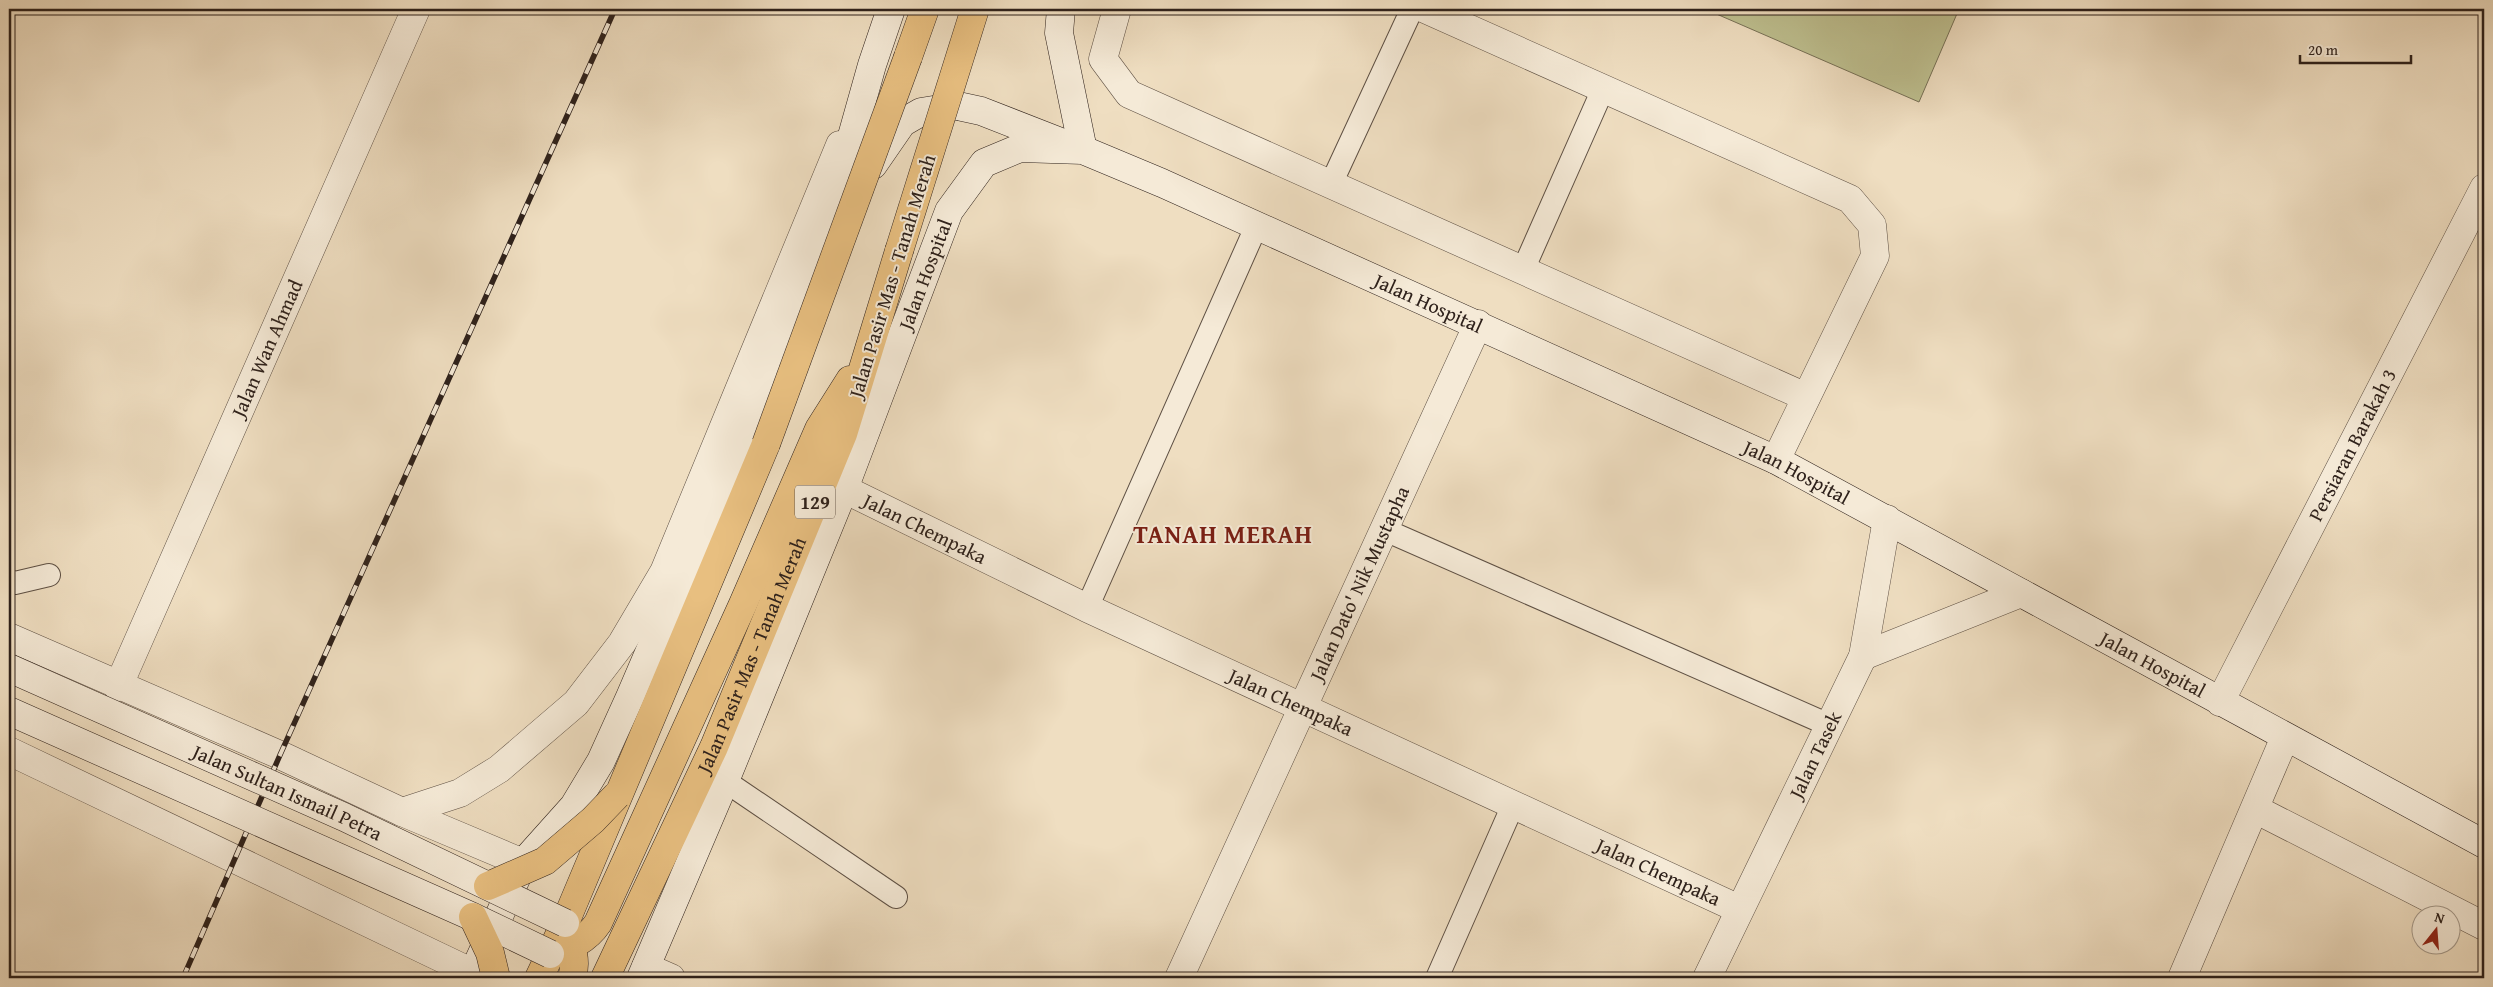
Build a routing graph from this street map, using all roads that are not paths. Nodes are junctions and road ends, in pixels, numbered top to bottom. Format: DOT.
graph roads {
  1 [pos="416,9"];
  2 [pos="891,9"];
  3 [pos="926,9"];
  4 [pos="975,9"];
  5 [pos="1061,9"];
  6 [pos="1116,9"];
  7 [pos="1412,9"];
  8 [pos="1425,9"];
  9 [pos="872,65"];
  10 [pos="1603,89"];
  11 [pos="1083,150"];
  12 [pos="1331,184"];
  13 [pos="2484,188"];
  14 [pos="1256,227"];
  15 [pos="826,232"];
  16 [pos="1523,270"];
  17 [pos="1478,324"];
  18 [pos="869,349"];
  19 [pos="1806,397"];
  20 [pos="1776,460"];
  21 [pos="844,490"];
  22 [pos="1887,520"];
  23 [pos="1385,530"];
  24 [pos="49,575"];
  25 [pos="9,581"];
  26 [pos="2022,593"];
  27 [pos="1087,608"];
  28 [pos="9,637"];
  29 [pos="1863,656"];
  30 [pos="9,668"];
  31 [pos="118,687"];
  32 [pos="2220,702"];
  33 [pos="1304,706"];
  34 [pos="9,711"];
  35 [pos="1829,725"];
  36 [pos="2285,737"];
  37 [pos="9,751"];
  38 [pos="725,782"];
  39 [pos="617,795"];
  40 [pos="1513,805"];
  41 [pos="2255,809"];
  42 [pos="402,812"];
  43 [pos="2484,844"];
  44 [pos="523,862"];
  45 [pos="488,886"];
  46 [pos="896,897"];
  47 [pos="1739,910"];
  48 [pos="473,917"];
  49 [pos="2484,926"];
  50 [pos="556,950"];
  51 [pos="643,973"];
  52 [pos="480,976"];
  53 [pos="572,978"];
  54 [pos="605,978"];
  55 [pos="671,978"];
  56 [pos="1179,978"];
  57 [pos="1437,978"];
  58 [pos="1707,978"];
  59 [pos="2182,978"];
  1 -- 31 [label="street, Jalan Wan Ahmad"];
  2 -- 9 [label="street"];
  3 -- 39 [label="main road, bridge"];
  4 -- 18 [label="main road, Jalan Pasir Mas - Tanah Merah / 129, bridge"];
  5 -- 11 [label="street"];
  6 -- 12 [label="street"];
  7 -- 12 [label="lane"];
  8 -- 10 [label="street"];
  9 -- 15 [label="street"];
  9 -- 42 [label="street"];
  10 -- 16 [label="lane"];
  10 -- 19 [label="street"];
  11 -- 14 [label="street, Jalan Hospital"];
  11 -- 15 [label="street"];
  11 -- 21 [label="street, Jalan Hospital"];
  12 -- 16 [label="street"];
  13 -- 32 [label="street, Persiaran Barakah 3"];
  14 -- 17 [label="street, Jalan Hospital"];
  14 -- 27 [label="lane"];
  15 -- 44 [label="street"];
  16 -- 19 [label="street"];
  17 -- 20 [label="street, Jalan Hospital"];
  17 -- 23 [label="street, Jalan Dato' Nik Mustapha"];
  18 -- 50 [label="main road"];
  18 -- 54 [label="main road, Jalan Pasir Mas - Tanah Merah / 129"];
  19 -- 20 [label="street"];
  20 -- 22 [label="street, Jalan Hospital"];
  21 -- 27 [label="street, Jalan Chempaka"];
  21 -- 38 [label="street, Jalan Hospital"];
  22 -- 26 [label="street, Jalan Hospital"];
  22 -- 29 [label="street, Jalan Tasek"];
  23 -- 33 [label="street, Jalan Dato' Nik Mustapha"];
  23 -- 35 [label="lane"];
  24 -- 25 [label="lane"];
  26 -- 29 [label="street"];
  26 -- 32 [label="street, Jalan Hospital"];
  27 -- 33 [label="street, Jalan Chempaka"];
  28 -- 31 [label="street"];
  29 -- 35 [label="street, Jalan Tasek"];
  30 -- 45 [label="street, Jalan Sultan Ismail Petra, bridge"];
  31 -- 42 [label="street"];
  32 -- 36 [label="street, Jalan Hospital"];
  33 -- 40 [label="street, Jalan Chempaka"];
  33 -- 56 [label="street, Jalan Dato' Nik Mustapha"];
  34 -- 48 [label="street, Jalan Sultan Ismail Petra, bridge"];
  35 -- 47 [label="street, Jalan Tasek"];
  36 -- 41 [label="street"];
  36 -- 43 [label="street, Jalan Hospital"];
  37 -- 52 [label="street"];
  38 -- 46 [label="lane"];
  38 -- 51 [label="street, Jalan Hospital"];
  39 -- 45 [label="main road, bridge"];
  39 -- 50 [label="main road, bridge"];
  40 -- 47 [label="street, Jalan Chempaka"];
  40 -- 57 [label="lane"];
  41 -- 49 [label="street"];
  41 -- 59 [label="street"];
  42 -- 44 [label="street"];
  44 -- 52 [label="street"];
  45 -- 50 [label="street, Jalan Sultan Ismail Petra, bridge"];
  47 -- 58 [label="street, Jalan Tasek"];
  48 -- 50 [label="street, Jalan Sultan Ismail Petra, bridge"];
  48 -- 52 [label="main road, bridge"];
  50 -- 53 [label="main road"];
  51 -- 55 [label="street"];
}
